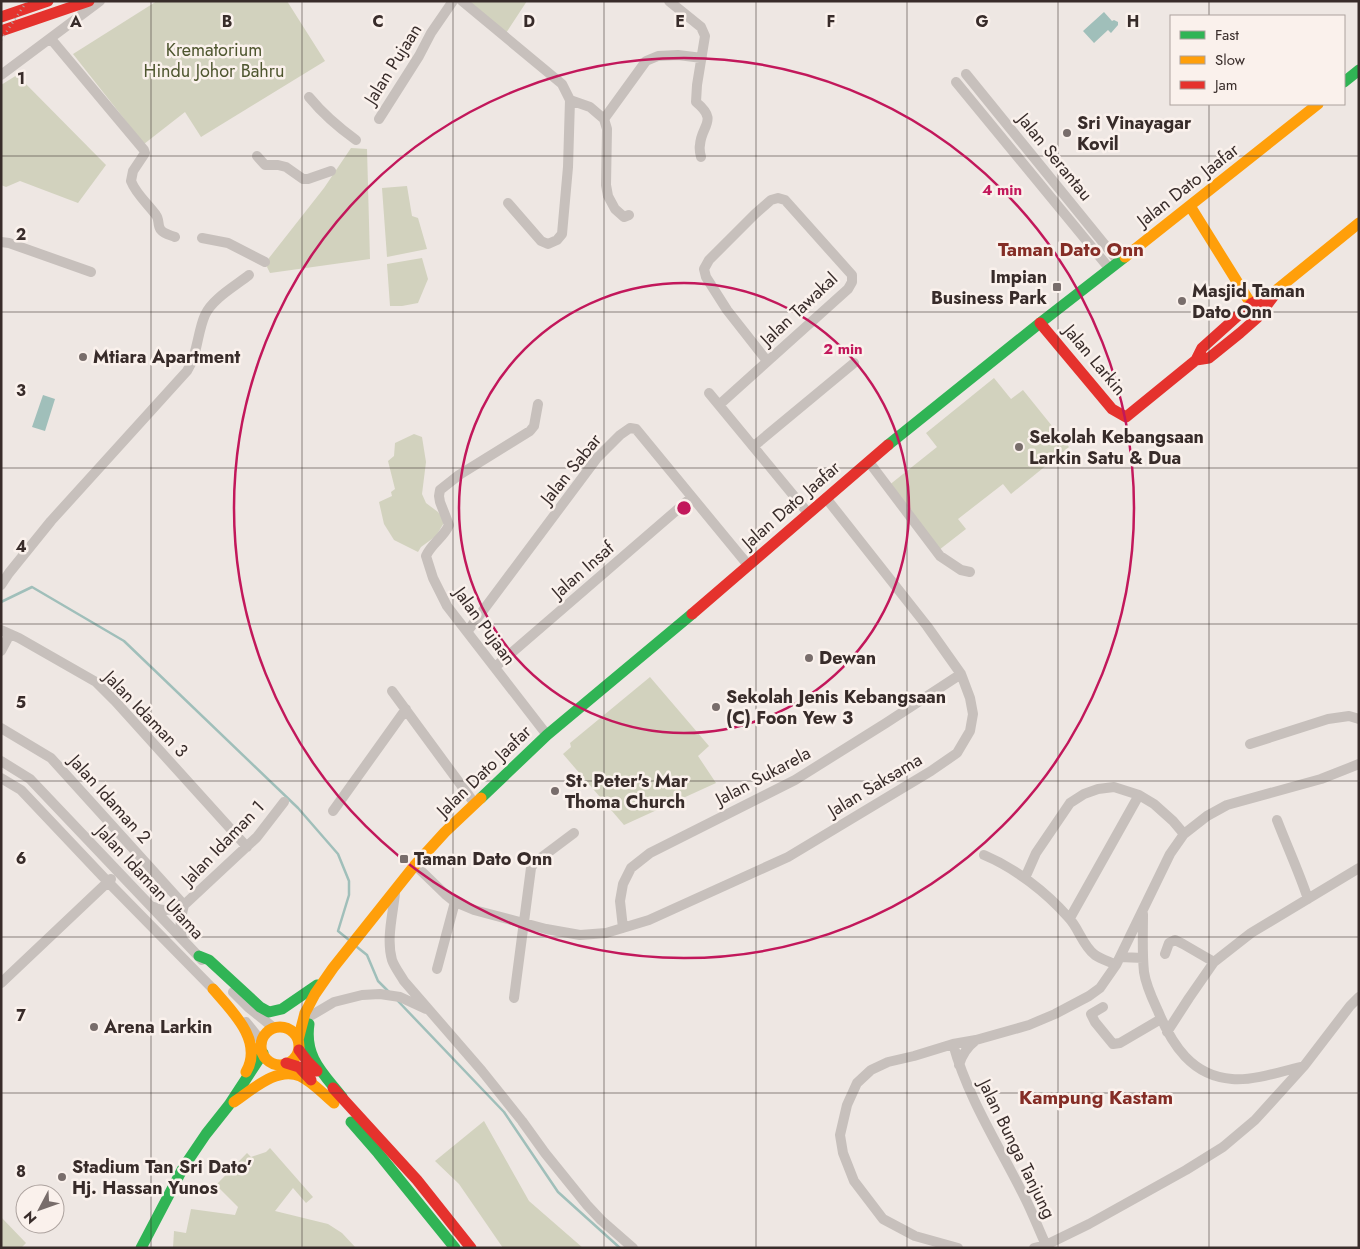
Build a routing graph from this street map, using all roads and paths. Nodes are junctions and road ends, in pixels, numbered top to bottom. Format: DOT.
graph roads {
  1 [pos="48,1"];
  2 [pos="89,1"];
  3 [pos="100,1"];
  4 [pos="453,1"];
  5 [pos="462,1"];
  6 [pos="669,1"];
  7 [pos="1,17"];
  8 [pos="1,31"];
  9 [pos="51,39"];
  10 [pos="702,58"];
  11 [pos="1359,70"];
  12 [pos="966,74"];
  13 [pos="1,75"];
  14 [pos="1345,81"];
  15 [pos="956,82"];
  16 [pos="309,97"];
  17 [pos="570,100"];
  18 [pos="1317,105"];
  19 [pos="378,119"];
  20 [pos="604,119"];
  21 [pos="356,140"];
  22 [pos="257,156"];
  23 [pos="701,157"];
  24 [pos="330,171"];
  25 [pos="508,203"];
  26 [pos="1190,206"];
  27 [pos="629,215"];
  28 [pos="1359,224"];
  29 [pos="175,237"];
  30 [pos="202,238"];
  31 [pos="1,242"];
  32 [pos="1118,261"];
  33 [pos="265,262"];
  34 [pos="1109,268"];
  35 [pos="91,272"];
  36 [pos="249,275"];
  37 [pos="1278,290"];
  38 [pos="1251,304"];
  39 [pos="1040,323"];
  40 [pos="1235,337"];
  41 [pos="1196,360"];
  42 [pos="767,361"];
  43 [pos="854,362"];
  44 [pos="709,393"];
  45 [pos="538,404"];
  46 [pos="719,405"];
  47 [pos="754,446"];
  48 [pos="868,462"];
  49 [pos="692,497"];
  50 [pos="826,498"];
  51 [pos="808,512"];
  52 [pos="748,565"];
  53 [pos="970,572"];
  54 [pos="1,585"];
  55 [pos="6,632"];
  56 [pos="467,632"];
  57 [pos="1,651"];
  58 [pos="495,667"];
  59 [pos="961,674"];
  60 [pos="392,691"];
  61 [pos="406,709"];
  62 [pos="1359,719"];
  63 [pos="1,728"];
  64 [pos="547,735"];
  65 [pos="1250,744"];
  66 [pos="1,761"];
  67 [pos="1359,764"];
  68 [pos="1,778"];
  69 [pos="1139,795"];
  70 [pos="284,802"];
  71 [pos="475,804"];
  72 [pos="333,811"];
  73 [pos="1277,820"];
  74 [pos="574,833"];
  75 [pos="1184,834"];
  76 [pos="247,846"];
  77 [pos="984,854"];
  78 [pos="415,865"];
  79 [pos="1359,868"];
  80 [pos="118,872"];
  81 [pos="1025,878"];
  82 [pos="108,882"];
  83 [pos="395,889"];
  84 [pos="1308,899"];
  85 [pos="456,902"];
  86 [pos="149,904"];
  87 [pos="184,905"];
  88 [pos="1143,910"];
  89 [pos="1070,918"];
  90 [pos="523,923"];
  91 [pos="623,928"];
  92 [pos="182,940"];
  93 [pos="1164,954"];
  94 [pos="199,956"];
  95 [pos="1144,958"];
  96 [pos="1118,961"];
  97 [pos="1214,962"];
  98 [pos="437,969"];
  99 [pos="322,982"];
  100 [pos="1,983"];
  101 [pos="213,988"];
  102 [pos="1359,997"];
  103 [pos="514,998"];
  104 [pos="1103,1007"];
  105 [pos="429,1010"];
  106 [pos="312,1015"];
  107 [pos="1161,1019"];
  108 [pos="275,1027"];
  109 [pos="1167,1032"];
  110 [pos="976,1040"];
  111 [pos="952,1044"];
  112 [pos="298,1045"];
  113 [pos="262,1047"];
  114 [pos="274,1063"];
  115 [pos="286,1063"];
  116 [pos="1304,1066"];
  117 [pos="959,1067"];
  118 [pos="237,1092"];
  119 [pos="338,1100"];
  120 [pos="230,1104"];
  121 [pos="1046,1245"];
  122 [pos="141,1248"];
  123 [pos="456,1248"];
  124 [pos="471,1248"];
  125 [pos="633,1248"];
  126 [pos="958,1248"];
  127 [pos="1034,1248"];
  1 -- 7 [label="main road"];
  2 -- 8 [label="main road"];
  3 -- 9 [label="street"];
  4 -- 19 [label="street, Jalan Pujaan"];
  5 -- 17 [label="street"];
  6 -- 10 [label="street"];
  9 -- 13 [label="street"];
  9 -- 29 [label="street"];
  10 -- 20 [label="street"];
  10 -- 23 [label="street"];
  11 -- 14 [label="main road"];
  12 -- 32 [label="street, Jalan Serantau"];
  15 -- 34 [label="street, Jalan Serantau"];
  16 -- 21 [label="street"];
  17 -- 20 [label="street"];
  17 -- 25 [label="street"];
  18 -- 26 [label="main road, Jalan Dato Jaafar"];
  20 -- 27 [label="street"];
  22 -- 24 [label="street"];
  26 -- 32 [label="main road, Jalan Dato Jaafar"];
  26 -- 38 [label="main road"];
  28 -- 37 [label="main road, Jalan Larkin"];
  30 -- 33 [label="street"];
  31 -- 35 [label="street"];
  32 -- 34 [label="main road, Jalan Dato Jaafar"];
  34 -- 39 [label="main road, Jalan Dato Jaafar"];
  36 -- 54 [label="street"];
  37 -- 38 [label="main road, Jalan Larkin"];
  37 -- 40 [label="main road, Jalan Larkin"];
  38 -- 40 [label="main road"];
  38 -- 41 [label="main road, Jalan Larkin"];
  39 -- 41 [label="main road, Jalan Larkin"];
  39 -- 48 [label="main road, Jalan Dato Jaafar"];
  40 -- 41 [label="main road, Jalan Larkin"];
  42 -- 42 [label="street, Jalan Tawakal"];
  42 -- 46 [label="street, Jalan Tawakal"];
  43 -- 47 [label="street"];
  44 -- 46 [label="street"];
  45 -- 56 [label="street, Jalan Pujaan"];
  46 -- 47 [label="street"];
  47 -- 51 [label="street"];
  48 -- 50 [label="main road, Jalan Dato Jaafar"];
  48 -- 53 [label="street"];
  49 -- 52 [label="street, Jalan Sabar"];
  49 -- 56 [label="street, Jalan Sabar"];
  49 -- 58 [label="street, Jalan Insaf"];
  50 -- 51 [label="main road, Jalan Dato Jaafar"];
  50 -- 59 [label="street, Jalan Saksama"];
  51 -- 52 [label="main road, Jalan Dato Jaafar"];
  52 -- 64 [label="main road, Jalan Dato Jaafar"];
  55 -- 57 [label="street"];
  55 -- 76 [label="street, Jalan Idaman 3"];
  56 -- 58 [label="street, Jalan Pujaan"];
  58 -- 64 [label="street, Jalan Pujaan"];
  59 -- 91 [label="street, Jalan Sukarela"];
  59 -- 91 [label="street, Jalan Saksama"];
  60 -- 61 [label="street"];
  61 -- 71 [label="street"];
  61 -- 72 [label="street"];
  62 -- 65 [label="street"];
  63 -- 87 [label="street, Jalan Idaman 2"];
  64 -- 71 [label="main road, Jalan Dato Jaafar"];
  66 -- 80 [label="street, Jalan Idaman Utama"];
  67 -- 75 [label="street"];
  68 -- 82 [label="street, Jalan Idaman Utama"];
  69 -- 75 [label="street"];
  69 -- 81 [label="street"];
  69 -- 89 [label="street"];
  70 -- 76 [label="street, Jalan Idaman 1"];
  71 -- 78 [label="main road, Jalan Dato Jaafar"];
  73 -- 84 [label="street"];
  74 -- 90 [label="street"];
  75 -- 88 [label="street"];
  76 -- 87 [label="street, Jalan Idaman 1"];
  77 -- 81 [label="street"];
  78 -- 83 [label="main road, Jalan Dato Jaafar"];
  78 -- 85 [label="street, Jalan Saksama"];
  79 -- 84 [label="street"];
  80 -- 82 [label="street"];
  80 -- 86 [label="street, Jalan Idaman Utama"];
  81 -- 89 [label="street"];
  82 -- 100 [label="street"];
  82 -- 101 [label="street, Jalan Idaman Utama"];
  83 -- 99 [label="main road, Jalan Dato Jaafar"];
  83 -- 105 [label="street"];
  84 -- 97 [label="street"];
  85 -- 90 [label="street, Jalan Saksama"];
  85 -- 98 [label="street"];
  86 -- 87 [label="street, Jalan Idaman 1"];
  86 -- 92 [label="street, Jalan Idaman Utama"];
  87 -- 92 [label="street, Jalan Idaman 1"];
  88 -- 95 [label="street"];
  88 -- 96 [label="street"];
  89 -- 96 [label="street"];
  90 -- 91 [label="street, Jalan Saksama"];
  90 -- 103 [label="street"];
  92 -- 94 [label="street, Jalan Idaman Utama"];
  93 -- 97 [label="street"];
  94 -- 99 [label="main road"];
  94 -- 108 [label="street, Jalan Idaman Utama"];
  95 -- 96 [label="street"];
  95 -- 107 [label="street"];
  96 -- 110 [label="street"];
  97 -- 109 [label="street"];
  99 -- 106 [label="main road"];
  99 -- 108 [label="main road, Jalan Dato Jaafar"];
  99 -- 112 [label="main road, Jalan Dato Jaafar"];
  101 -- 113 [label="street, Jalan Idaman Utama"];
  101 -- 118 [label="main road"];
  102 -- 116 [label="street"];
  104 -- 107 [label="street"];
  105 -- 106 [label="street"];
  105 -- 125 [label="street"];
  106 -- 119 [label="main road"];
  107 -- 109 [label="street"];
  108 -- 112 [label="main road"];
  108 -- 113 [label="main road"];
  109 -- 116 [label="street"];
  110 -- 111 [label="street"];
  110 -- 117 [label="street, Jalan Bunga Tanjung"];
  111 -- 117 [label="street, Jalan Bunga Tanjung"];
  111 -- 126 [label="street"];
  112 -- 115 [label="main road"];
  112 -- 119 [label="main road"];
  113 -- 114 [label="main road"];
  113 -- 118 [label="main road"];
  114 -- 115 [label="main road"];
  114 -- 120 [label="main road"];
  115 -- 119 [label="main road"];
  116 -- 121 [label="street"];
  117 -- 121 [label="street, Jalan Bunga Tanjung"];
  118 -- 120 [label="main road"];
  119 -- 120 [label="main road"];
  119 -- 123 [label="main road"];
  119 -- 124 [label="main road"];
  120 -- 122 [label="main road"];
  121 -- 127 [label="street"];
}
